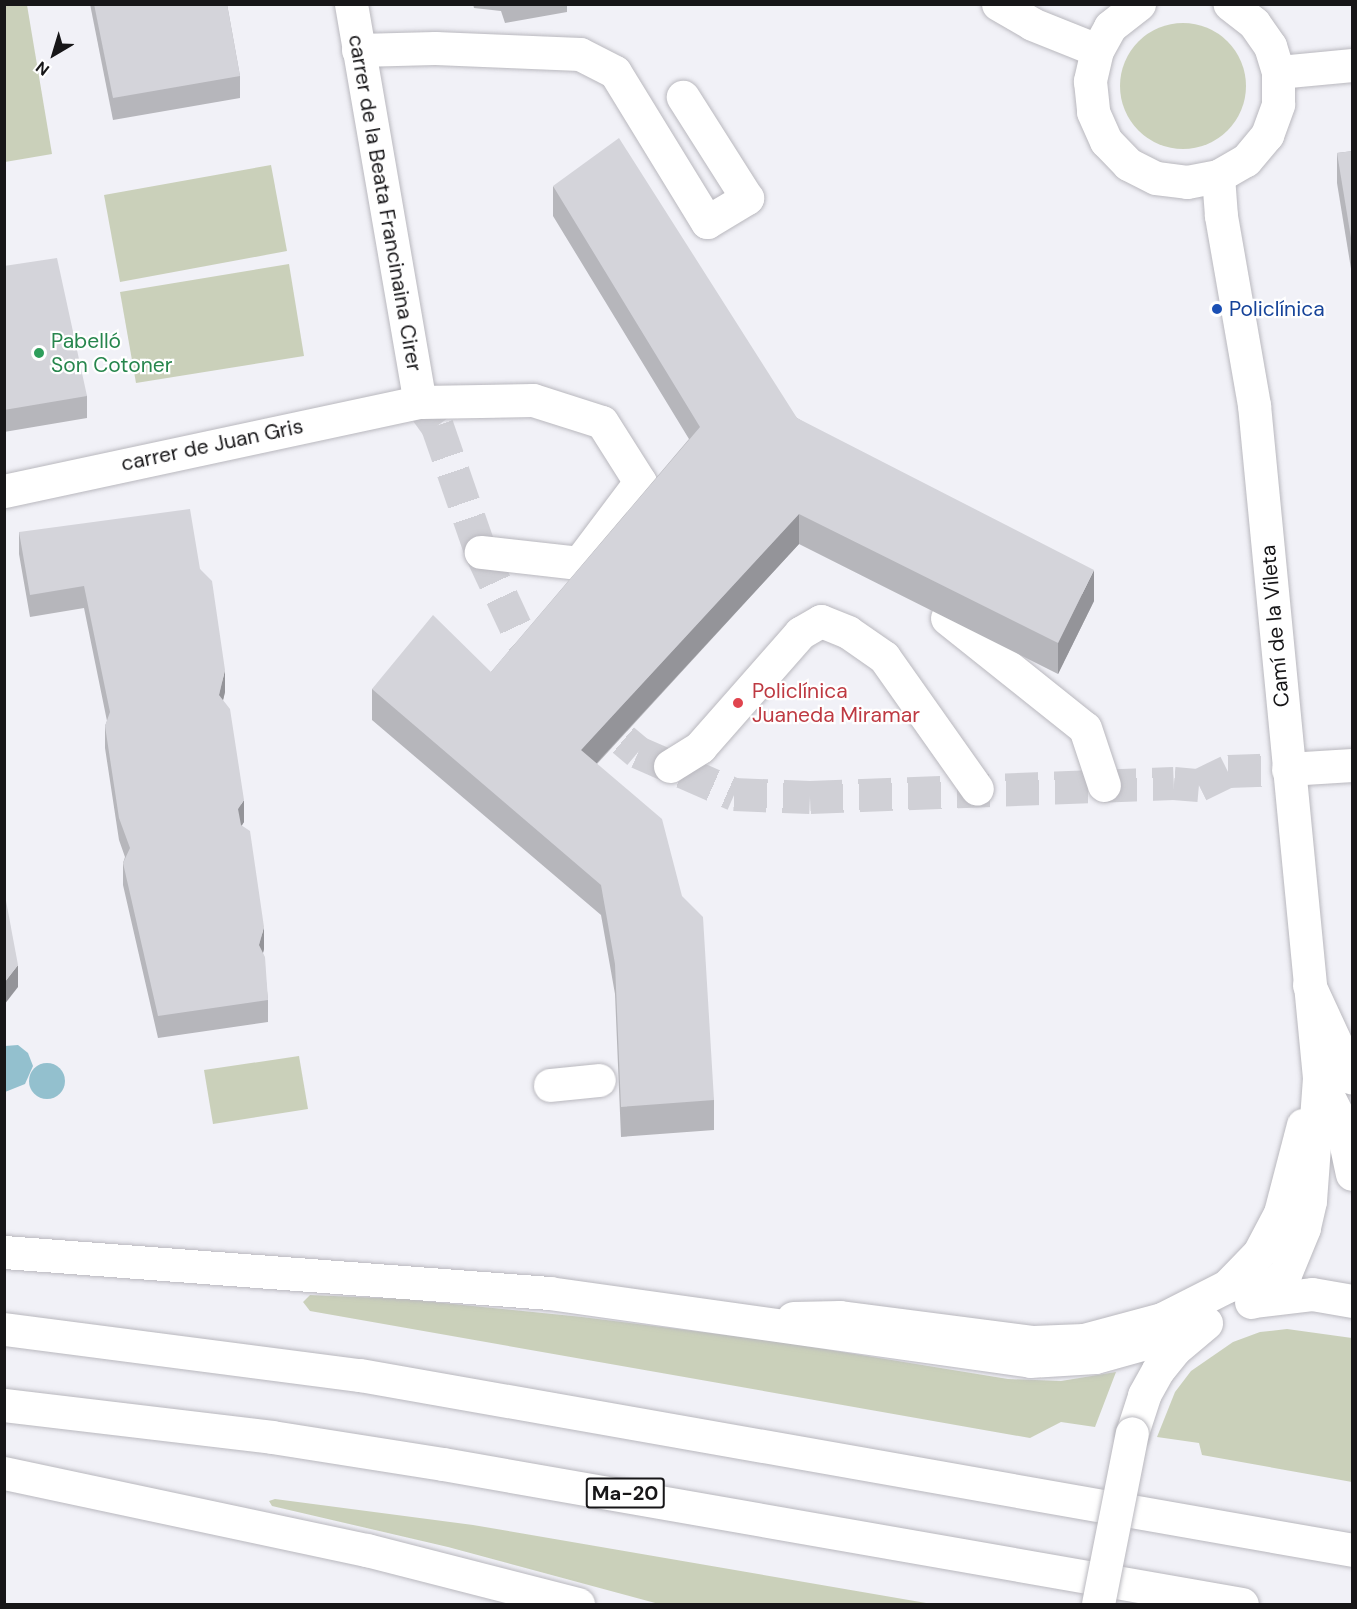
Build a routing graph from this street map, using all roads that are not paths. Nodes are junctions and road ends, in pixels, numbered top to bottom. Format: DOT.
graph roads {
  1 [pos="351,4"];
  2 [pos="998,4"];
  3 [pos="1139,4"];
  4 [pos="1230,4"];
  5 [pos="358,50"];
  6 [pos="1096,50"];
  7 [pos="1353,65"];
  8 [pos="1278,72"];
  9 [pos="683,97"];
  10 [pos="1218,176"];
  11 [pos="420,402"];
  12 [pos="4,491"];
  13 [pos="481,552"];
  14 [pos="947,618"];
  15 [pos="1353,765"];
  16 [pos="670,766"];
  17 [pos="1288,769"];
  18 [pos="1104,785"];
  19 [pos="978,789"];
  20 [pos="1308,985"];
  21 [pos="1319,1078"];
  22 [pos="1353,1078"];
  23 [pos="599,1080"];
  24 [pos="550,1085"];
  25 [pos="1353,1174"];
  26 [pos="4,1252"];
  27 [pos="1353,1301"];
  28 [pos="1251,1302"];
  29 [pos="750,1319"];
  30 [pos="4,1329"];
  31 [pos="1196,1329"];
  32 [pos="4,1405"];
  33 [pos="4,1473"];
  34 [pos="1353,1550"];
  35 [pos="578,1605"];
  36 [pos="1098,1605"];
  37 [pos="1242,1605"];
  1 -- 5 [label="main road, carrer de la Beata Francinaina Cirer"];
  2 -- 6 [label="main road"];
  3 -- 6 [label="main road"];
  4 -- 8 [label="main road"];
  5 -- 9 [label="main road"];
  5 -- 11 [label="main road, carrer de la Beata Francinaina Cirer"];
  6 -- 10 [label="main road"];
  7 -- 8 [label="main road"];
  8 -- 10 [label="main road"];
  10 -- 17 [label="main road, Camí de la Vileta"];
  11 -- 12 [label="main road, carrer de Juan Gris"];
  11 -- 13 [label="main road, carrer de Juan Gris"];
  14 -- 18 [label="main road"];
  15 -- 17 [label="main road"];
  16 -- 19 [label="main road"];
  17 -- 20 [label="main road, Camí de la Vileta"];
  20 -- 21 [label="main road, Camí de la Vileta"];
  20 -- 22 [label="main road"];
  21 -- 25 [label="main road, Camí de la Vileta"];
  21 -- 28 [label="main road, Camí de la Vileta"];
  21 -- 29 [label="main road"];
  23 -- 24 [label="main road"];
  26 -- 29 [label="main road"];
  27 -- 28 [label="main road"];
  28 -- 31 [label="main road"];
  29 -- 31 [label="main road"];
  30 -- 34 [label="main road"];
  31 -- 36 [label="main road, bridge"];
  32 -- 37 [label="main road, Ma-20"];
  33 -- 35 [label="main road"];
}
